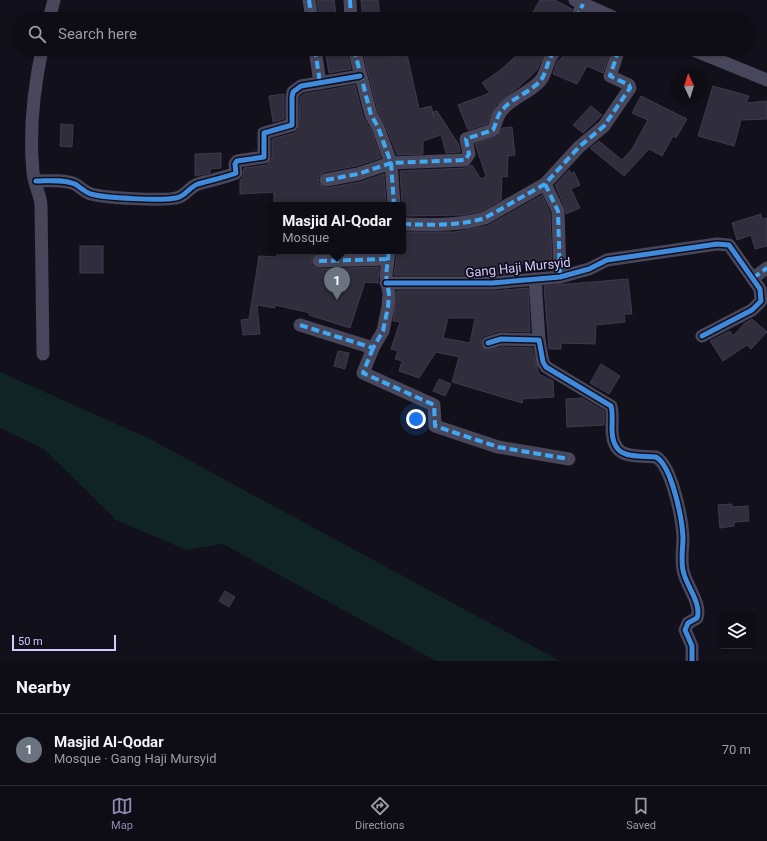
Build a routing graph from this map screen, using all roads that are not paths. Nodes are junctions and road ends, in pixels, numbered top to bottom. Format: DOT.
graph roads {
  1 [pos="54,0"];
  2 [pos="309,0"];
  3 [pos="350,0"];
  4 [pos="579,2"];
  5 [pos="51,12"];
  6 [pos="311,12"];
  7 [pos="351,12"];
  8 [pos="577,12"];
  9 [pos="601,12"];
  10 [pos="41,56"];
  11 [pos="316,56"];
  12 [pos="356,56"];
  13 [pos="552,56"];
  14 [pos="617,56"];
  15 [pos="708,56"];
  16 [pos="360,76"];
  17 [pos="767,80"];
  18 [pos="320,83"];
  19 [pos="391,163"];
  20 [pos="326,180"];
  21 [pos="36,181"];
  22 [pos="545,184"];
  23 [pos="394,202"];
  24 [pos="406,224"];
  25 [pos="388,255"];
  26 [pos="319,261"];
  27 [pos="767,268"];
  28 [pos="560,277"];
  29 [pos="753,278"];
  30 [pos="535,279"];
  31 [pos="386,283"];
  32 [pos="300,325"];
  33 [pos="702,336"];
  34 [pos="539,340"];
  35 [pos="488,343"];
  36 [pos="373,348"];
  37 [pos="43,354"];
  38 [pos="569,458"];
  39 [pos="692,661"];
  1 -- 5 [label="street"];
  2 -- 6 [label="street"];
  3 -- 7 [label="street"];
  4 -- 8 [label="street"];
  4 -- 9 [label="street"];
  10 -- 21 [label="street"];
  11 -- 18 [label="street"];
  12 -- 16 [label="street"];
  13 -- 19 [label="street"];
  14 -- 22 [label="street"];
  15 -- 17 [label="street"];
  16 -- 18 [label="street"];
  16 -- 19 [label="street"];
  18 -- 21 [label="street"];
  19 -- 20 [label="street"];
  19 -- 23 [label="street"];
  21 -- 37 [label="street"];
  22 -- 24 [label="street"];
  22 -- 28 [label="street"];
  25 -- 26 [label="street"];
  25 -- 31 [label="street"];
  27 -- 29 [label="street"];
  28 -- 29 [label="street, Gang Haji Mursyid"];
  28 -- 30 [label="street, Gang Haji Mursyid"];
  29 -- 33 [label="street, Gang Haji Mursyid"];
  30 -- 31 [label="street, Gang Haji Mursyid"];
  30 -- 34 [label="street"];
  31 -- 36 [label="street"];
  32 -- 36 [label="street"];
  34 -- 35 [label="street"];
  34 -- 39 [label="street"];
  36 -- 38 [label="street"];
}
